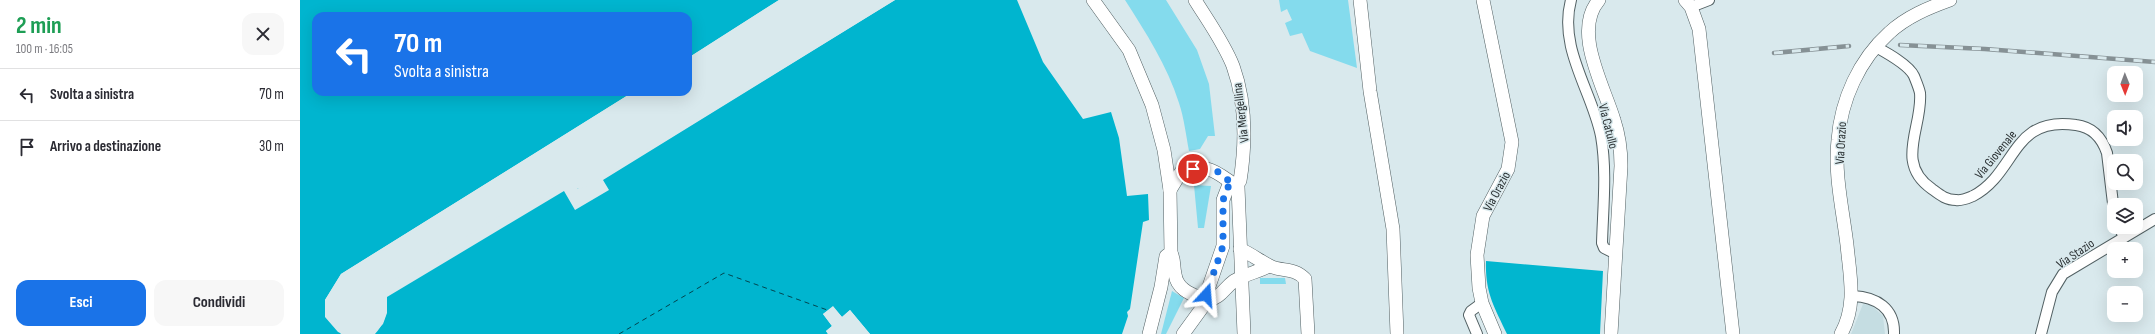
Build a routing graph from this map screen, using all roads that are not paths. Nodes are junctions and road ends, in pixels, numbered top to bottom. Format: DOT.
graph roads {
  1 [pos="1093,0"];
  2 [pos="1195,0"];
  3 [pos="1360,0"];
  4 [pos="1484,0"];
  5 [pos="1571,0"];
  6 [pos="1599,0"];
  7 [pos="1709,0"];
  8 [pos="1950,0"];
  9 [pos="1688,4"];
  10 [pos="1876,46"];
  11 [pos="1233,184"];
  12 [pos="1170,190"];
  13 [pos="2112,198"];
  14 [pos="2155,219"];
  15 [pos="2122,234"];
  16 [pos="2124,237"];
  17 [pos="1240,249"];
  18 [pos="1171,253"];
  19 [pos="1616,254"];
  20 [pos="1269,266"];
  21 [pos="1241,277"];
  22 [pos="1852,296"];
  23 [pos="1207,301"];
  24 [pos="1482,303"];
  25 [pos="1149,334"];
  26 [pos="1183,334"];
  27 [pos="1244,334"];
  28 [pos="1308,334"];
  29 [pos="1397,334"];
  30 [pos="1477,334"];
  31 [pos="1495,334"];
  32 [pos="1611,334"];
  33 [pos="1733,334"];
  34 [pos="1841,334"];
  35 [pos="1894,334"];
  36 [pos="2041,334"];
  1 -- 12 [label="street"];
  2 -- 11 [label="street, Via Mergellina"];
  3 -- 29 [label="street"];
  4 -- 24 [label="street, Via Orazio"];
  5 -- 19 [label="street, Via Catullo"];
  6 -- 19 [label="street"];
  7 -- 9 [label="street"];
  8 -- 10 [label="street, Via Orazio"];
  9 -- 33 [label="street"];
  10 -- 13 [label="street, Via Giovenale"];
  10 -- 22 [label="street, Via Orazio"];
  11 -- 12 [label="street"];
  11 -- 17 [label="street"];
  11 -- 23 [label="street, Via Mergellina"];
  12 -- 18 [label="street"];
  14 -- 16 [label="street, Via Stazio"];
  15 -- 16 [label="street"];
  16 -- 36 [label="street, Via Stazio"];
  17 -- 20 [label="street"];
  17 -- 21 [label="street"];
  18 -- 23 [label="street"];
  18 -- 25 [label="street"];
  19 -- 32 [label="street"];
  20 -- 21 [label="street"];
  20 -- 28 [label="street"];
  21 -- 23 [label="street"];
  21 -- 27 [label="street"];
  22 -- 34 [label="street, Via Orazio"];
  22 -- 35 [label="street"];
  23 -- 26 [label="street"];
  24 -- 30 [label="street"];
  24 -- 31 [label="street, Via Orazio"];
}
